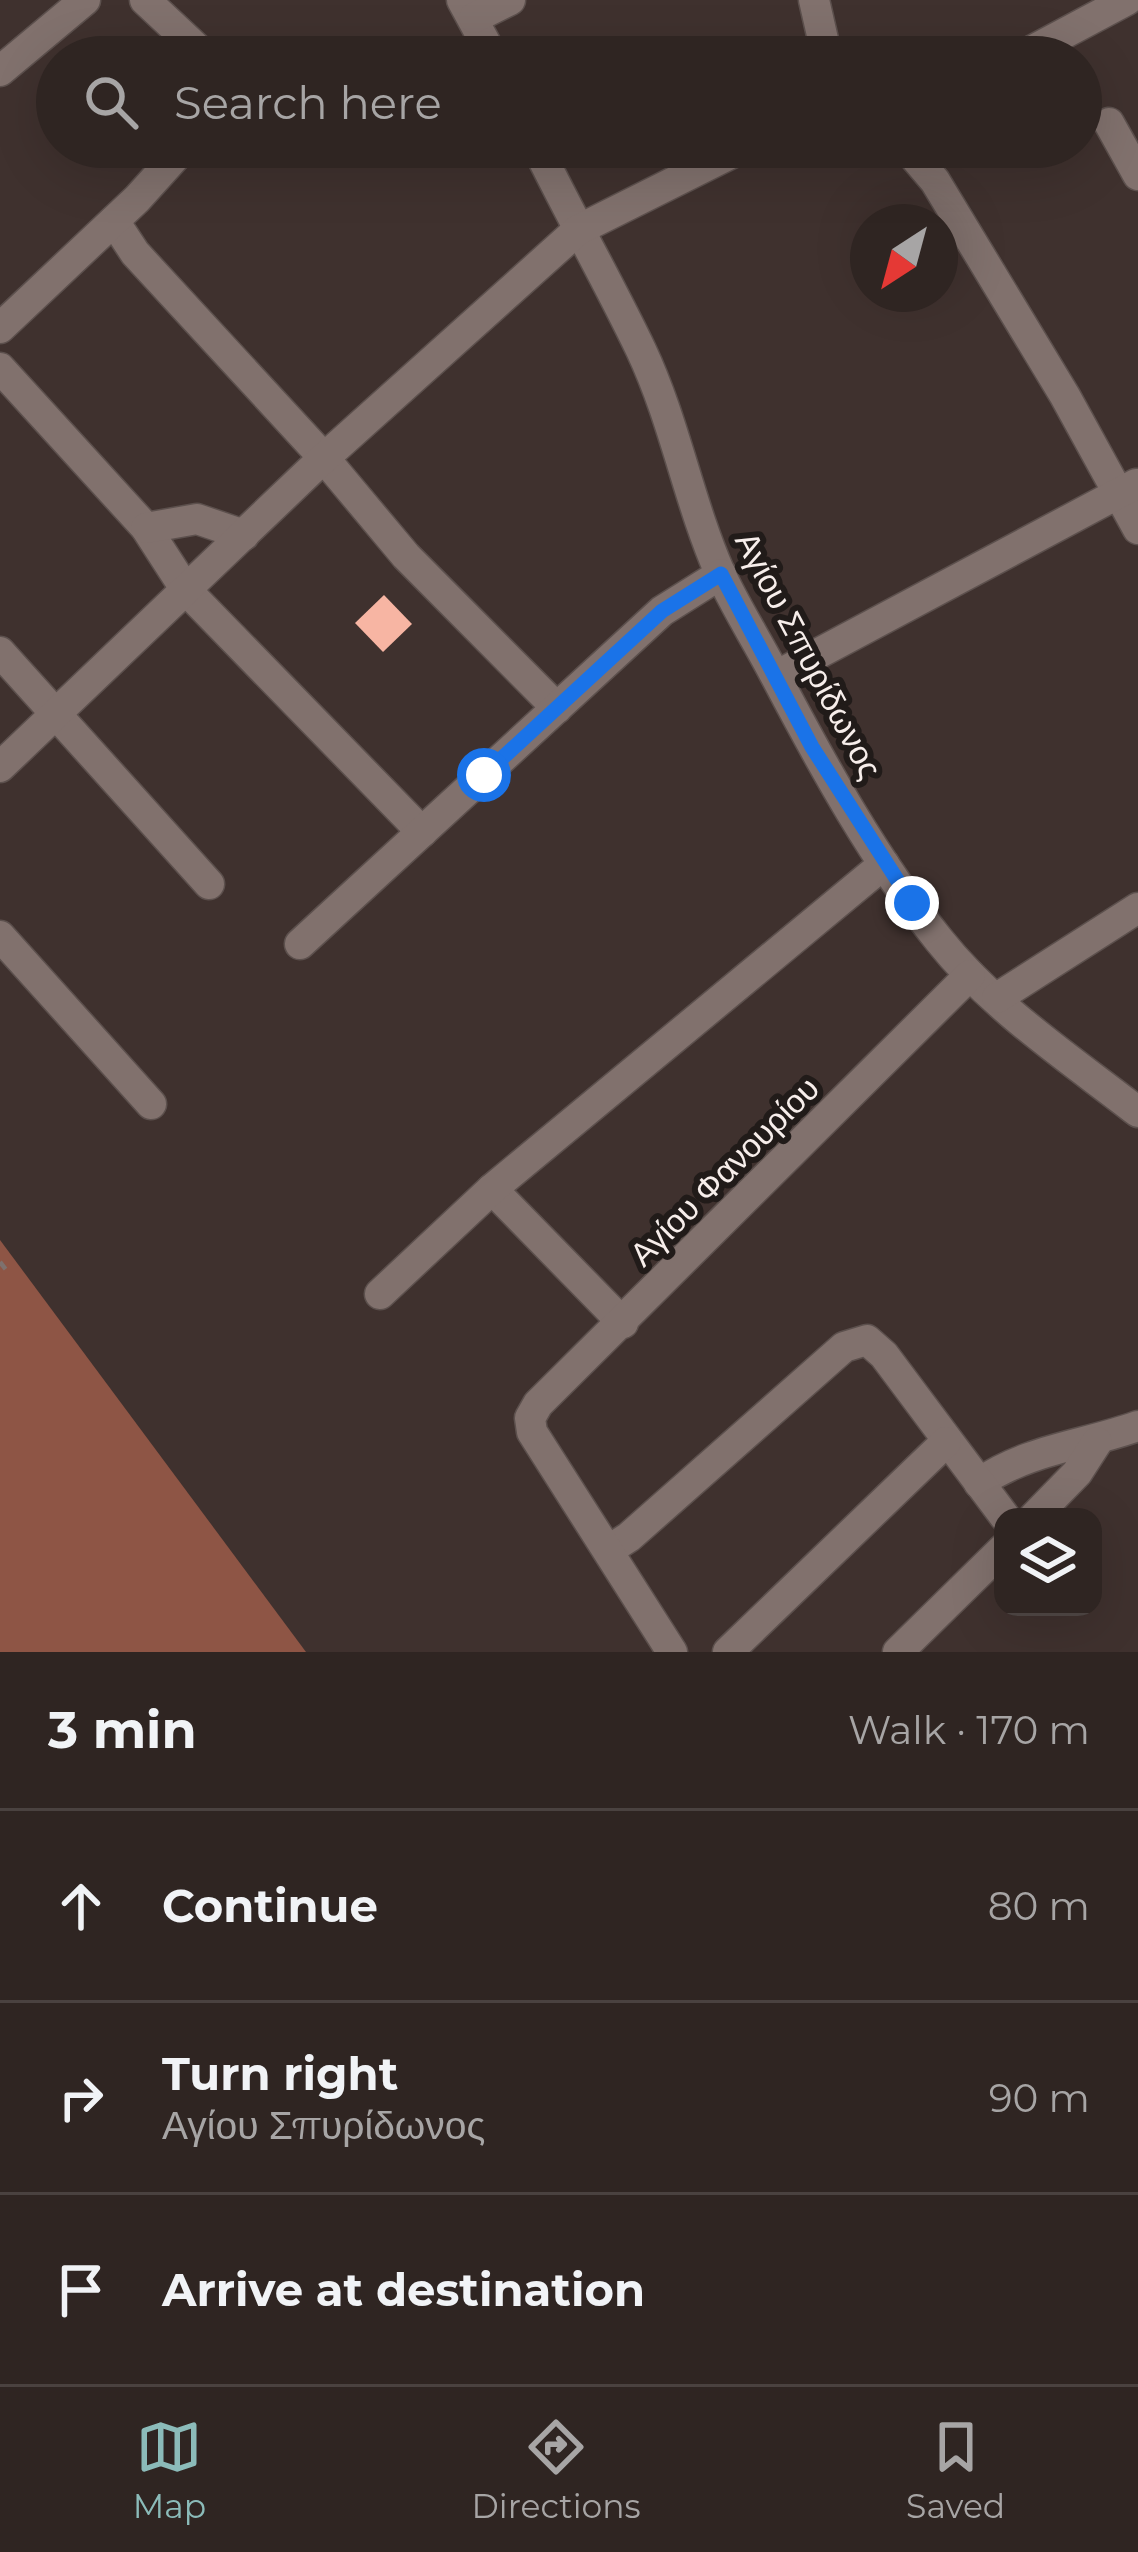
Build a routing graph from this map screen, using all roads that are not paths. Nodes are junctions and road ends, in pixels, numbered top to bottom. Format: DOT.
graph roads {
  1 [pos="86,0"];
  2 [pos="145,0"];
  3 [pos="511,0"];
  4 [pos="1126,0"];
  5 [pos="821,4"];
  6 [pos="468,9"];
  7 [pos="42,36"];
  8 [pos="184,36"];
  9 [pos="482,36"];
  10 [pos="825,36"];
  11 [pos="1059,36"];
  12 [pos="36,41"];
  13 [pos="0,71"];
  14 [pos="1109,123"];
  15 [pos="164,168"];
  16 [pos="547,168"];
  17 [pos="702,168"];
  18 [pos="923,168"];
  19 [pos="1138,175"];
  20 [pos="114,221"];
  21 [pos="578,230"];
  22 [pos="0,328"];
  23 [pos="0,368"];
  24 [pos="324,458"];
  25 [pos="1128,487"];
  26 [pos="146,529"];
  27 [pos="1138,529"];
  28 [pos="244,535"];
  29 [pos="721,574"];
  30 [pos="186,590"];
  31 [pos="0,652"];
  32 [pos="776,676"];
  33 [pos="557,707"];
  34 [pos="56,716"];
  35 [pos="0,767"];
  36 [pos="422,832"];
  37 [pos="884,864"];
  38 [pos="209,884"];
  39 [pos="1138,908"];
  40 [pos="0,936"];
  41 [pos="300,944"];
  42 [pos="970,975"];
  43 [pos="997,998"];
  44 [pos="151,1104"];
  45 [pos="1138,1112"];
  46 [pos="492,1189"];
  47 [pos="380,1294"];
  48 [pos="622,1323"];
  49 [pos="1138,1426"];
  50 [pos="946,1442"];
  51 [pos="1097,1442"];
  52 [pos="979,1483"];
  53 [pos="998,1508"];
  54 [pos="1043,1508"];
  55 [pos="609,1550"];
  56 [pos="994,1558"];
  57 [pos="672,1652"];
  58 [pos="728,1652"];
  59 [pos="898,1652"];
  1 -- 7 [label="street"];
  2 -- 8 [label="street"];
  3 -- 6 [label="street"];
  4 -- 11 [label="street"];
  5 -- 10 [label="street"];
  6 -- 9 [label="street"];
  12 -- 13 [label="street"];
  14 -- 19 [label="street"];
  15 -- 20 [label="street"];
  16 -- 21 [label="street, Αγίου Σπυρίδωνος"];
  17 -- 21 [label="street"];
  18 -- 25 [label="street"];
  20 -- 22 [label="street"];
  20 -- 24 [label="street"];
  21 -- 24 [label="street"];
  21 -- 29 [label="street, Αγίου Σπυρίδωνος"];
  23 -- 26 [label="street"];
  24 -- 28 [label="street"];
  24 -- 33 [label="street"];
  25 -- 27 [label="street"];
  25 -- 32 [label="street"];
  26 -- 28 [label="street"];
  26 -- 30 [label="street"];
  28 -- 30 [label="street"];
  29 -- 32 [label="street, Αγίου Σπυρίδωνος"];
  29 -- 33 [label="street"];
  30 -- 34 [label="street"];
  30 -- 36 [label="street"];
  31 -- 34 [label="street"];
  32 -- 37 [label="street, Αγίου Σπυρίδωνος"];
  33 -- 36 [label="street"];
  34 -- 35 [label="street"];
  34 -- 38 [label="street"];
  36 -- 41 [label="street"];
  37 -- 42 [label="street, Αγίου Σπυρίδωνος"];
  37 -- 46 [label="street"];
  39 -- 43 [label="street"];
  40 -- 44 [label="street"];
  42 -- 43 [label="street, Αγίου Σπυρίδωνος"];
  42 -- 48 [label="street, Αγίου Φανουρίου"];
  43 -- 45 [label="street, Αγίου Σπυρίδωνος"];
  46 -- 47 [label="street"];
  46 -- 48 [label="street"];
  48 -- 55 [label="street, Αγίου Φανουρίου"];
  49 -- 51 [label="street"];
  50 -- 52 [label="street"];
  50 -- 55 [label="street"];
  50 -- 58 [label="street"];
  51 -- 52 [label="street"];
  51 -- 54 [label="street"];
  52 -- 53 [label="street"];
  55 -- 57 [label="street"];
  56 -- 59 [label="street"];
}
